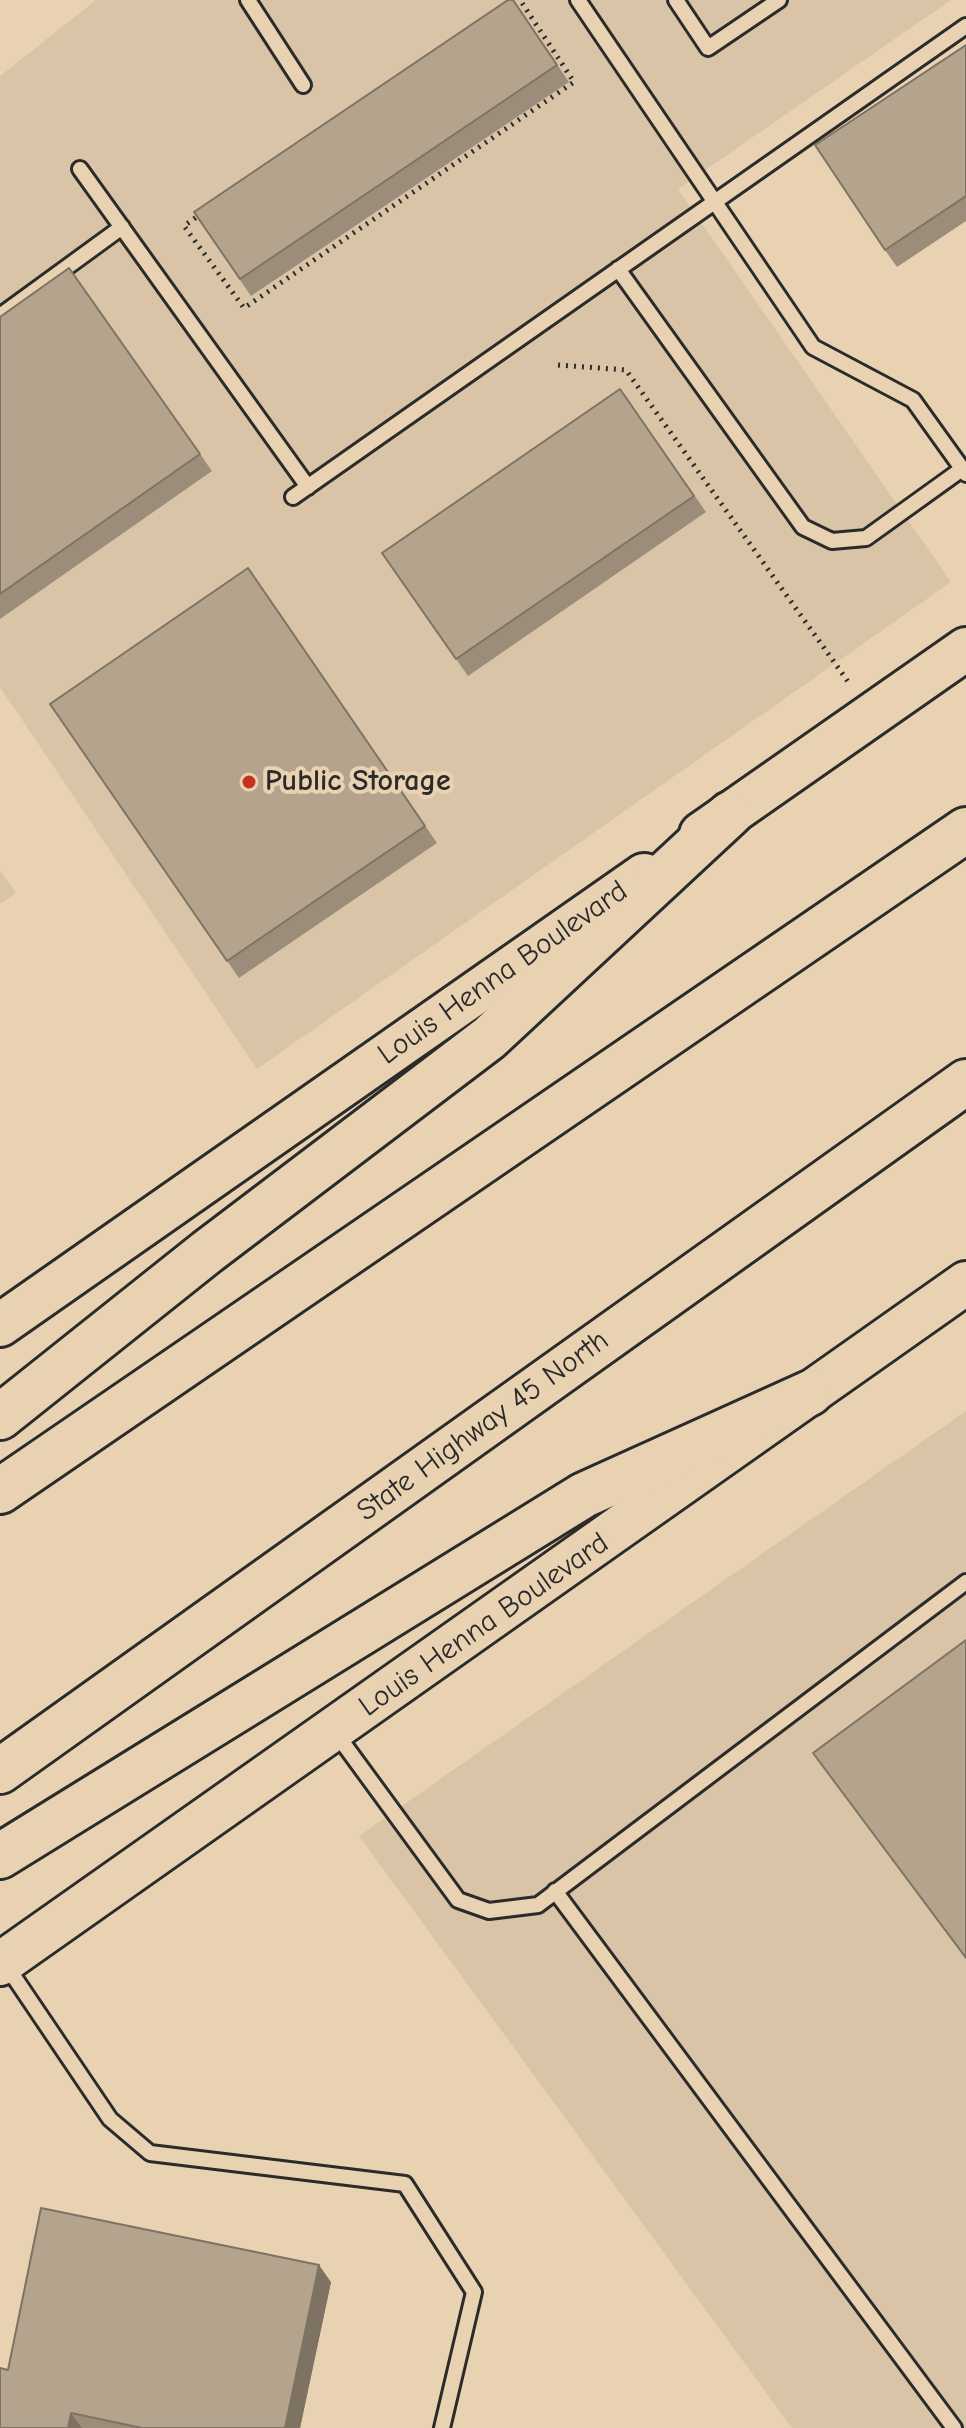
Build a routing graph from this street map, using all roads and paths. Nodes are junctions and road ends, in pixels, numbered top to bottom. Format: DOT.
graph roads {
  1 [pos="248,0"];
  2 [pos="520,0"];
  3 [pos="578,0"];
  4 [pos="676,0"];
  5 [pos="779,0"];
  6 [pos="966,26"];
  7 [pos="303,85"];
  8 [pos="80,169"];
  9 [pos="714,201"];
  10 [pos="210,208"];
  11 [pos="122,227"];
  12 [pos="618,269"];
  13 [pos="0,316"];
  14 [pos="558,365"];
  15 [pos="964,472"];
  16 [pos="308,487"];
  17 [pos="293,497"];
  18 [pos="966,649"];
  19 [pos="849,683"];
  20 [pos="730,814"];
  21 [pos="966,830"];
  22 [pos="966,1082"];
  23 [pos="966,1283"];
  24 [pos="0,1325"];
  25 [pos="810,1393"];
  26 [pos="0,1417"];
  27 [pos="0,1491"];
  28 [pos="966,1582"];
  29 [pos="335,1731"];
  30 [pos="0,1771"];
  31 [pos="0,1856"];
  32 [pos="555,1891"];
  33 [pos="2,1963"];
  34 [pos="442,2428"];
  35 [pos="954,2428"];
  1 -- 7 [label="lane"];
  2 -- 10 [label="path"];
  3 -- 9 [label="lane"];
  4 -- 5 [label="lane"];
  6 -- 9 [label="lane"];
  8 -- 11 [label="lane"];
  9 -- 12 [label="lane"];
  9 -- 15 [label="lane"];
  11 -- 13 [label="lane"];
  11 -- 16 [label="lane"];
  12 -- 15 [label="lane"];
  12 -- 16 [label="lane"];
  14 -- 19 [label="path"];
  16 -- 17 [label="lane"];
  18 -- 20 [label="main road, Louis Henna Boulevard"];
  20 -- 24 [label="main road, Louis Henna Boulevard"];
  20 -- 26 [label="highway"];
  21 -- 27 [label="highway"];
  22 -- 30 [label="highway, State Highway 45 North"];
  23 -- 25 [label="main road, Louis Henna Boulevard"];
  25 -- 29 [label="main road, Louis Henna Boulevard"];
  25 -- 31 [label="highway"];
  28 -- 32 [label="lane"];
  29 -- 32 [label="lane"];
  29 -- 33 [label="main road, Louis Henna Boulevard"];
  32 -- 35 [label="lane"];
  33 -- 34 [label="lane"];
}
